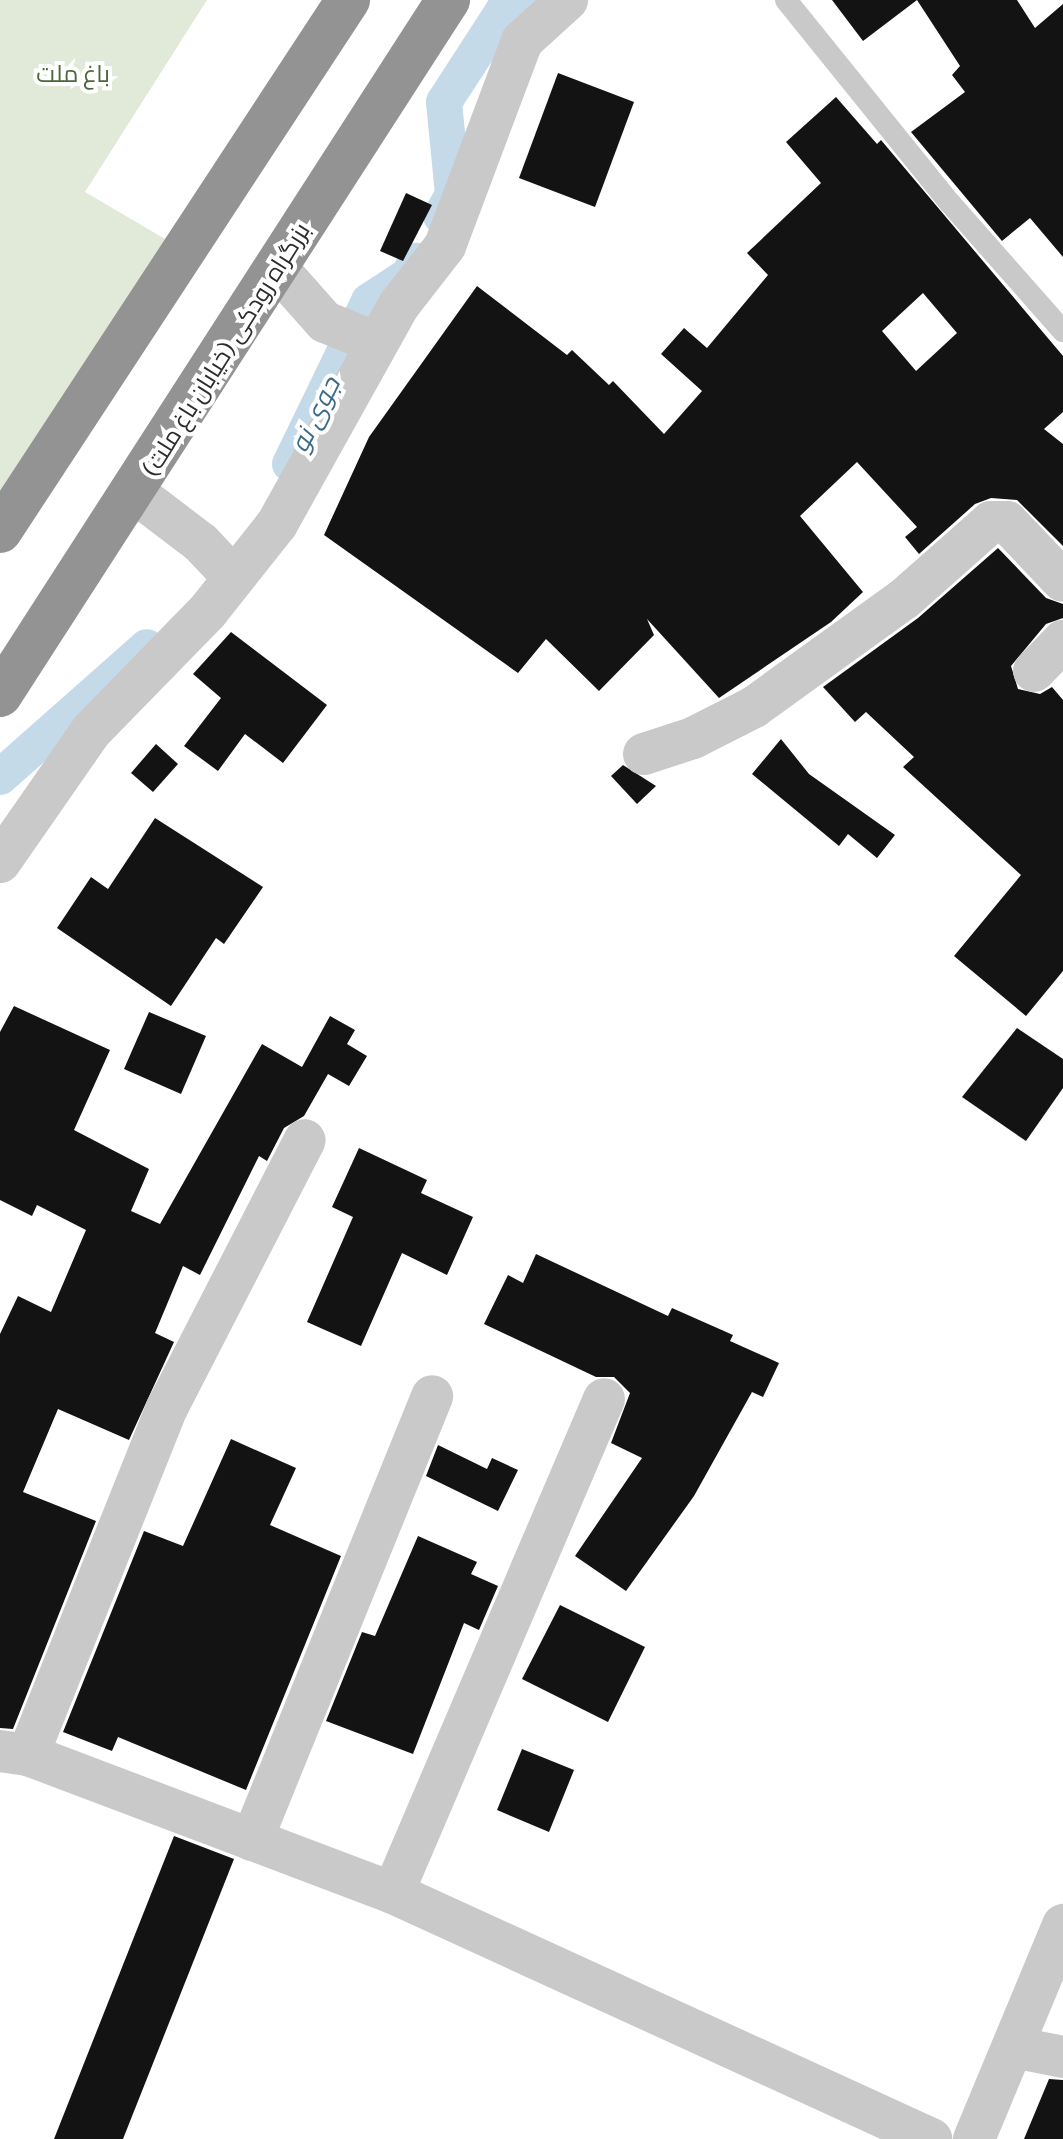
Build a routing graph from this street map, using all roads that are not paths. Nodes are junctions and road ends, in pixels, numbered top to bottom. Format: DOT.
graph roads {
  1 [pos="348,0"];
  2 [pos="448,0"];
  3 [pos="567,0"];
  4 [pos="786,0"];
  5 [pos="277,268"];
  6 [pos="1063,331"];
  7 [pos="353,333"];
  8 [pos="134,492"];
  9 [pos="0,531"];
  10 [pos="231,576"];
  11 [pos="1063,581"];
  12 [pos="1063,641"];
  13 [pos="1034,671"];
  14 [pos="0,695"];
  15 [pos="644,754"];
  16 [pos="0,862"];
  17 [pos="305,1140"];
  18 [pos="432,1396"];
  19 [pos="604,1399"];
  20 [pos="14,1753"];
  21 [pos="252,1840"];
  22 [pos="393,1893"];
  23 [pos="1063,1925"];
  24 [pos="1013,2047"];
  25 [pos="1063,2057"];
  26 [pos="931,2139"];
  27 [pos="974,2139"];
  1 -- 9 [label="highway"];
  2 -- 5 [label="highway, بزرگراه رودکی (خیابان باغ ملت)"];
  3 -- 7 [label="street"];
  4 -- 6 [label="lane"];
  5 -- 7 [label="street"];
  5 -- 8 [label="highway, بزرگراه رودکی (خیابان باغ ملت)"];
  7 -- 10 [label="street"];
  8 -- 10 [label="street"];
  8 -- 14 [label="highway, بزرگراه رودکی (خیابان باغ ملت)"];
  10 -- 16 [label="street"];
  11 -- 15 [label="street"];
  12 -- 13 [label="street"];
  17 -- 20 [label="street"];
  18 -- 21 [label="street"];
  19 -- 22 [label="street"];
  20 -- 21 [label="street"];
  21 -- 22 [label="street"];
  22 -- 26 [label="street"];
  23 -- 24 [label="street"];
  24 -- 25 [label="street"];
  24 -- 27 [label="street"];
}
